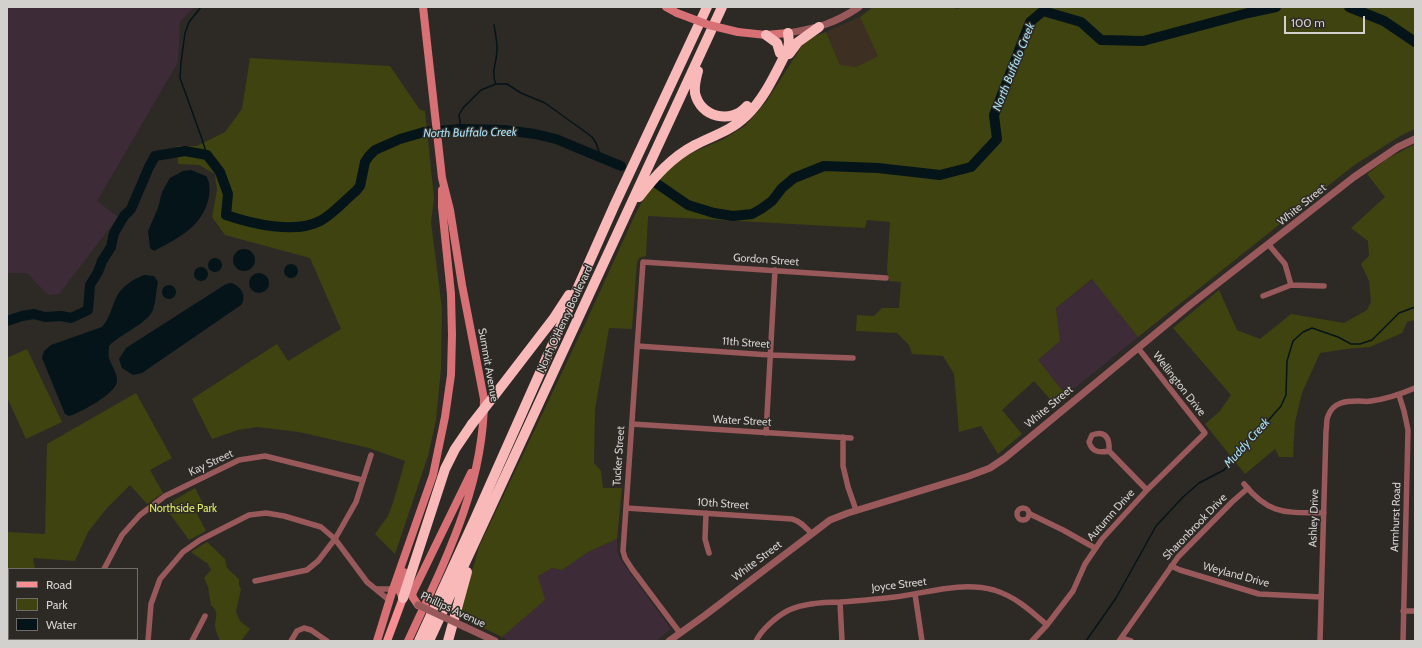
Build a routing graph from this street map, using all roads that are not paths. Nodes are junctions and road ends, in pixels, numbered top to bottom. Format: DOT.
graph roads {
  1 [pos="423,7"];
  2 [pos="666,7"];
  3 [pos="707,7"];
  4 [pos="722,7"];
  5 [pos="858,7"];
  6 [pos="819,27"];
  7 [pos="788,33"];
  8 [pos="766,34"];
  9 [pos="710,36"];
  10 [pos="781,58"];
  11 [pos="1415,139"];
  12 [pos="442,178"];
  13 [pos="626,214"];
  14 [pos="1269,245"];
  15 [pos="643,262"];
  16 [pos="585,270"];
  17 [pos="775,270"];
  18 [pos="886,278"];
  19 [pos="1291,285"];
  20 [pos="1324,286"];
  21 [pos="1263,296"];
  22 [pos="637,346"];
  23 [pos="1138,348"];
  24 [pos="770,354"];
  25 [pos="853,358"];
  26 [pos="1415,388"];
  27 [pos="1398,395"];
  28 [pos="632,424"];
  29 [pos="766,433"];
  30 [pos="1205,433"];
  31 [pos="843,437"];
  32 [pos="851,438"];
  33 [pos="1108,451"];
  34 [pos="480,452"];
  35 [pos="371,454"];
  36 [pos="362,480"];
  37 [pos="1147,490"];
  38 [pos="626,508"];
  39 [pos="856,510"];
  40 [pos="706,513"];
  41 [pos="1324,513"];
  42 [pos="1030,514"];
  43 [pos="415,525"];
  44 [pos="812,534"];
  45 [pos="335,539"];
  46 [pos="476,541"];
  47 [pos="1095,548"];
  48 [pos="709,553"];
  49 [pos="1171,566"];
  50 [pos="104,568"];
  51 [pos="255,581"];
  52 [pos="375,588"];
  53 [pos="393,589"];
  54 [pos="915,594"];
  55 [pos="1321,597"];
  56 [pos="402,598"];
  57 [pos="389,600"];
  58 [pos="840,602"];
  59 [pos="418,605"];
  60 [pos="1403,611"];
  61 [pos="1415,611"];
  62 [pos="205,616"];
  63 [pos="1047,625"];
  64 [pos="680,632"];
  65 [pos="1120,639"];
  66 [pos="148,641"];
  67 [pos="192,641"];
  68 [pos="291,641"];
  69 [pos="327,641"];
  70 [pos="377,641"];
  71 [pos="387,641"];
  72 [pos="408,641"];
  73 [pos="419,641"];
  74 [pos="429,641"];
  75 [pos="448,641"];
  76 [pos="495,641"];
  77 [pos="669,641"];
  78 [pos="756,641"];
  79 [pos="842,641"];
  80 [pos="922,641"];
  81 [pos="1032,641"];
  82 [pos="1131,641"];
  83 [pos="1320,641"];
  84 [pos="1403,641"];
  1 -- 12 [label="main road, Summit Avenue"];
  2 -- 8 [label="main road, bridge"];
  3 -- 16 [label="highway, North O'Henry Boulevard"];
  4 -- 9 [label="highway, North O'Henry Boulevard"];
  5 -- 6 [label="street"];
  6 -- 7 [label="street"];
  6 -- 10 [label="highway"];
  7 -- 8 [label="main road"];
  7 -- 10 [label="highway"];
  8 -- 10 [label="highway"];
  9 -- 10 [label="highway"];
  9 -- 13 [label="highway, North O'Henry Boulevard"];
  10 -- 13 [label="highway"];
  11 -- 14 [label="street, White Street"];
  12 -- 34 [label="main road, Summit Avenue"];
  12 -- 43 [label="main road, Summit Avenue"];
  13 -- 46 [label="highway, North O'Henry Boulevard"];
  14 -- 19 [label="street"];
  14 -- 23 [label="street, White Street"];
  15 -- 17 [label="street, Gordon Street"];
  15 -- 22 [label="street, Tucker Street"];
  16 -- 56 [label="highway, bridge"];
  16 -- 73 [label="highway, North O'Henry Boulevard"];
  17 -- 18 [label="street, Gordon Street"];
  17 -- 24 [label="street"];
  19 -- 20 [label="street"];
  19 -- 21 [label="street"];
  22 -- 24 [label="street, 11th Street"];
  22 -- 28 [label="street, Tucker Street"];
  23 -- 30 [label="street, Wellington Drive"];
  23 -- 39 [label="street, White Street"];
  24 -- 25 [label="street, 11th Street"];
  24 -- 29 [label="street"];
  26 -- 27 [label="street"];
  27 -- 41 [label="street, Ashley Drive"];
  27 -- 60 [label="street, Armhurst Road"];
  28 -- 29 [label="street, Water Street"];
  28 -- 38 [label="street, Tucker Street"];
  29 -- 31 [label="street, Water Street"];
  30 -- 37 [label="street, Autumn Drive"];
  31 -- 32 [label="street, Water Street"];
  31 -- 39 [label="street"];
  33 -- 37 [label="street"];
  34 -- 59 [label="main road"];
  34 -- 72 [label="main road, Summit Avenue"];
  35 -- 36 [label="street"];
  36 -- 45 [label="street"];
  36 -- 50 [label="street, Kay Street"];
  37 -- 47 [label="street, Autumn Drive"];
  38 -- 40 [label="street, 10th Street"];
  38 -- 64 [label="street, Tucker Street"];
  39 -- 44 [label="street, White Street"];
  40 -- 44 [label="street, 10th Street"];
  40 -- 48 [label="street"];
  41 -- 49 [label="street, Sharonbrook Drive"];
  41 -- 55 [label="street, Ashley Drive"];
  42 -- 47 [label="street"];
  43 -- 53 [label="main road, Summit Avenue"];
  43 -- 56 [label="main road"];
  44 -- 64 [label="street, White Street"];
  45 -- 51 [label="street"];
  45 -- 52 [label="street"];
  45 -- 66 [label="street"];
  46 -- 74 [label="highway, North O'Henry Boulevard"];
  46 -- 75 [label="highway"];
  47 -- 63 [label="street, Autumn Drive"];
  49 -- 55 [label="street, Weyland Drive"];
  49 -- 65 [label="street, Sharonbrook Drive"];
  52 -- 53 [label="street"];
  52 -- 57 [label="street"];
  53 -- 57 [label="main road, Summit Avenue"];
  54 -- 58 [label="street, Joyce Street"];
  54 -- 63 [label="street, Joyce Street"];
  54 -- 80 [label="street"];
  55 -- 83 [label="street, Ashley Drive"];
  56 -- 59 [label="street, Phillips Avenue"];
  56 -- 71 [label="main road"];
  57 -- 70 [label="main road, Summit Avenue"];
  58 -- 78 [label="street, Joyce Street"];
  58 -- 79 [label="street"];
  59 -- 76 [label="street, Phillips Avenue, bridge"];
  60 -- 61 [label="street"];
  60 -- 84 [label="street, Armhurst Road"];
  62 -- 67 [label="street"];
  63 -- 81 [label="street, Autumn Drive"];
  64 -- 77 [label="street, White Street"];
  65 -- 82 [label="street"];
  68 -- 69 [label="street"];
}
